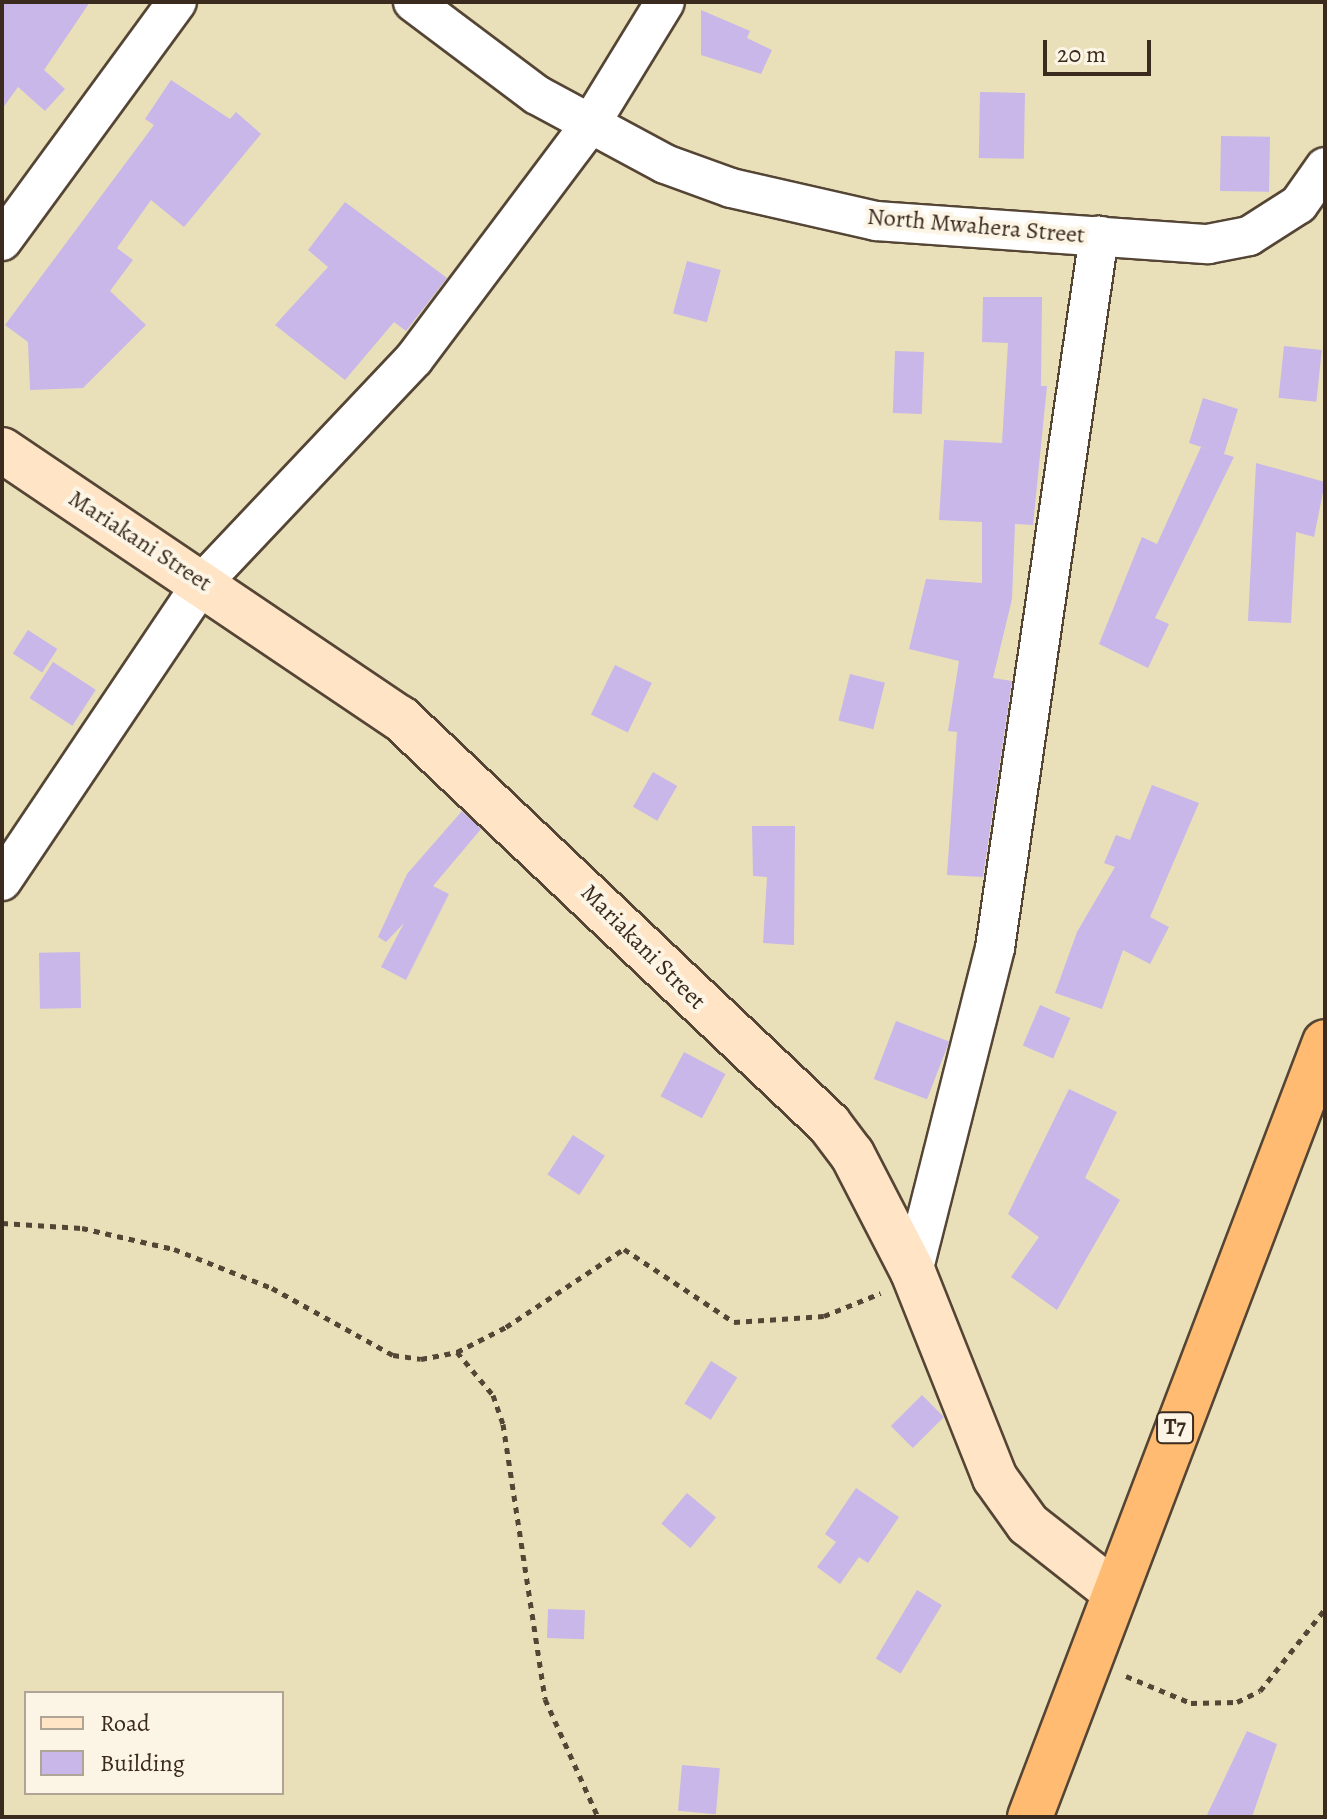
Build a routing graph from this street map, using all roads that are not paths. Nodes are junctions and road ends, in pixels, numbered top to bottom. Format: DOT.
graph roads {
  1 [pos="177,2"];
  2 [pos="413,2"];
  3 [pos="665,2"];
  4 [pos="589,126"];
  5 [pos="1325,167"];
  6 [pos="1099,236"];
  7 [pos="2,241"];
  8 [pos="2,450"];
  9 [pos="203,582"];
  10 [pos="2,881"];
  11 [pos="1325,1042"];
  12 [pos="913,1272"];
  13 [pos="1112,1590"];
  14 [pos="1030,1817"];
  1 -- 7 [label="street"];
  2 -- 4 [label="street, North Mwahera Street"];
  3 -- 4 [label="street"];
  4 -- 6 [label="street, North Mwahera Street"];
  4 -- 9 [label="street"];
  5 -- 6 [label="street, North Mwahera Street"];
  6 -- 12 [label="street"];
  8 -- 9 [label="street, Mariakani Street"];
  9 -- 10 [label="street"];
  9 -- 12 [label="street, Mariakani Street"];
  11 -- 13 [label="highway, T7"];
  12 -- 13 [label="street, Mariakani Street"];
  13 -- 14 [label="highway, T7"];
}
